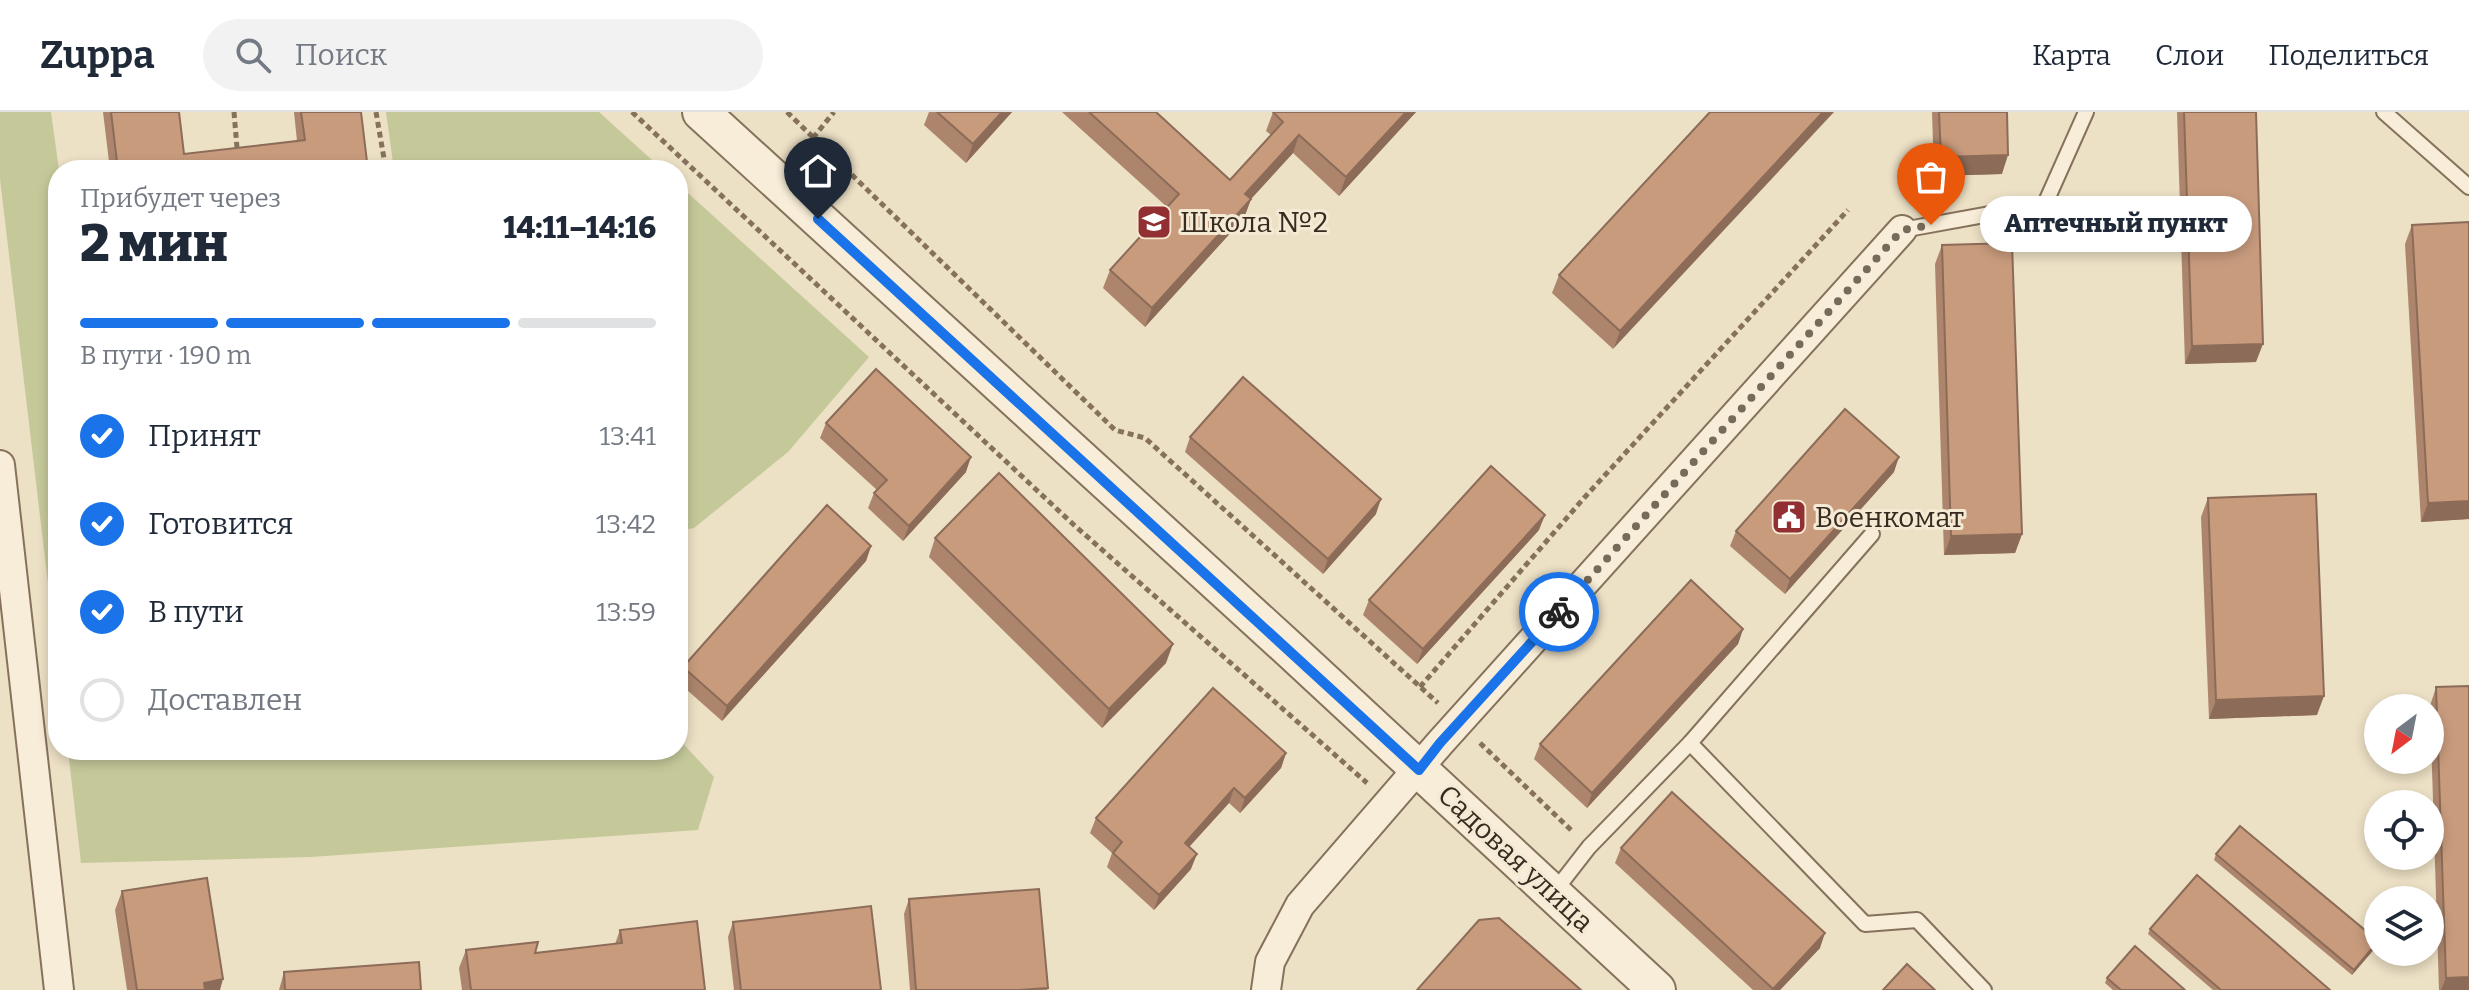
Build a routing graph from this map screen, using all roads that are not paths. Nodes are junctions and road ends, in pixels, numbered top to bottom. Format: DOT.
graph roads {
  1 [pos="701,112"];
  2 [pos="2086,112"];
  3 [pos="2384,112"];
  4 [pos="2469,187"];
  5 [pos="1902,230"];
  6 [pos="0,465"];
  7 [pos="1872,534"];
  8 [pos="1690,743"];
  9 [pos="1419,770"];
  10 [pos="1554,892"];
  11 [pos="59,990"];
  12 [pos="1266,990"];
  13 [pos="1657,990"];
  14 [pos="1984,990"];
  1 -- 9 [label="street, Садовая улица"];
  2 -- 5 [label="lane"];
  3 -- 4 [label="lane"];
  5 -- 9 [label="street"];
  6 -- 11 [label="street"];
  7 -- 8 [label="lane"];
  8 -- 10 [label="lane"];
  8 -- 14 [label="lane"];
  9 -- 10 [label="street, Садовая улица"];
  9 -- 12 [label="street"];
  10 -- 13 [label="street, Садовая улица"];
}
